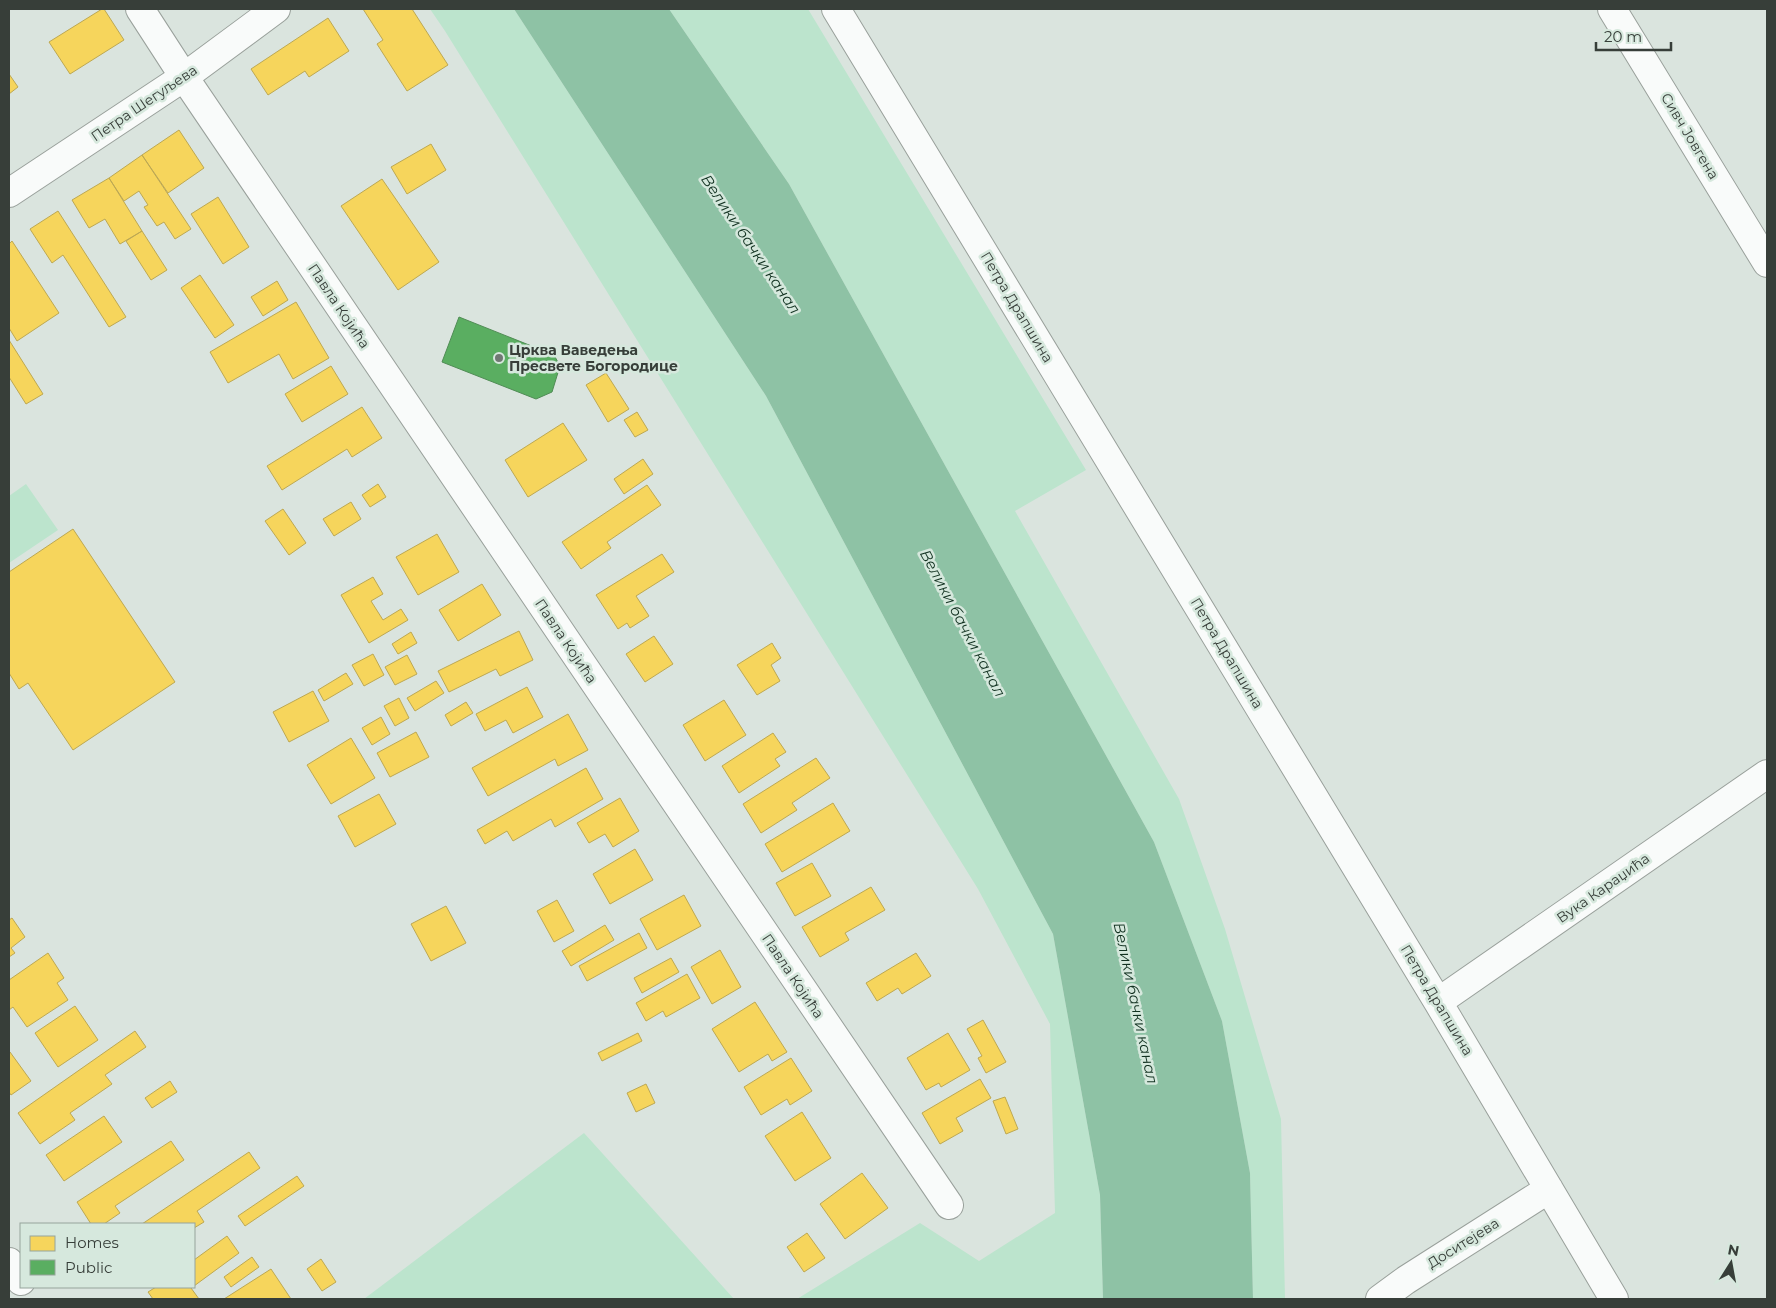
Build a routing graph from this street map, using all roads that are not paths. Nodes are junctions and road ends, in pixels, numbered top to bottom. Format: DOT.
graph roads {
  1 [pos="140,9"];
  2 [pos="276,9"];
  3 [pos="836,9"];
  4 [pos="1612,9"];
  5 [pos="184,77"];
  6 [pos="9,193"];
  7 [pos="1767,263"];
  8 [pos="1767,774"];
  9 [pos="1438,1002"];
  10 [pos="1549,1189"];
  11 [pos="949,1205"];
  12 [pos="9,1262"];
  13 [pos="20,1279"];
  14 [pos="26,1288"];
  15 [pos="34,1299"];
  16 [pos="1380,1299"];
  17 [pos="1614,1299"];
  1 -- 5 [label="street, Павла Којића"];
  2 -- 5 [label="street, Петра Шегуљева"];
  3 -- 9 [label="street, Петра Драпшина"];
  4 -- 7 [label="street, Сивч Јовгена"];
  5 -- 6 [label="street, Петра Шегуљева"];
  5 -- 11 [label="street, Павла Којића"];
  8 -- 9 [label="street, Вука Караџића"];
  9 -- 10 [label="street, Петра Драпшина"];
  10 -- 16 [label="street, Доситејева"];
  10 -- 17 [label="street, Петра Драпшина"];
  12 -- 13 [label="street"];
  14 -- 15 [label="street"];
}
